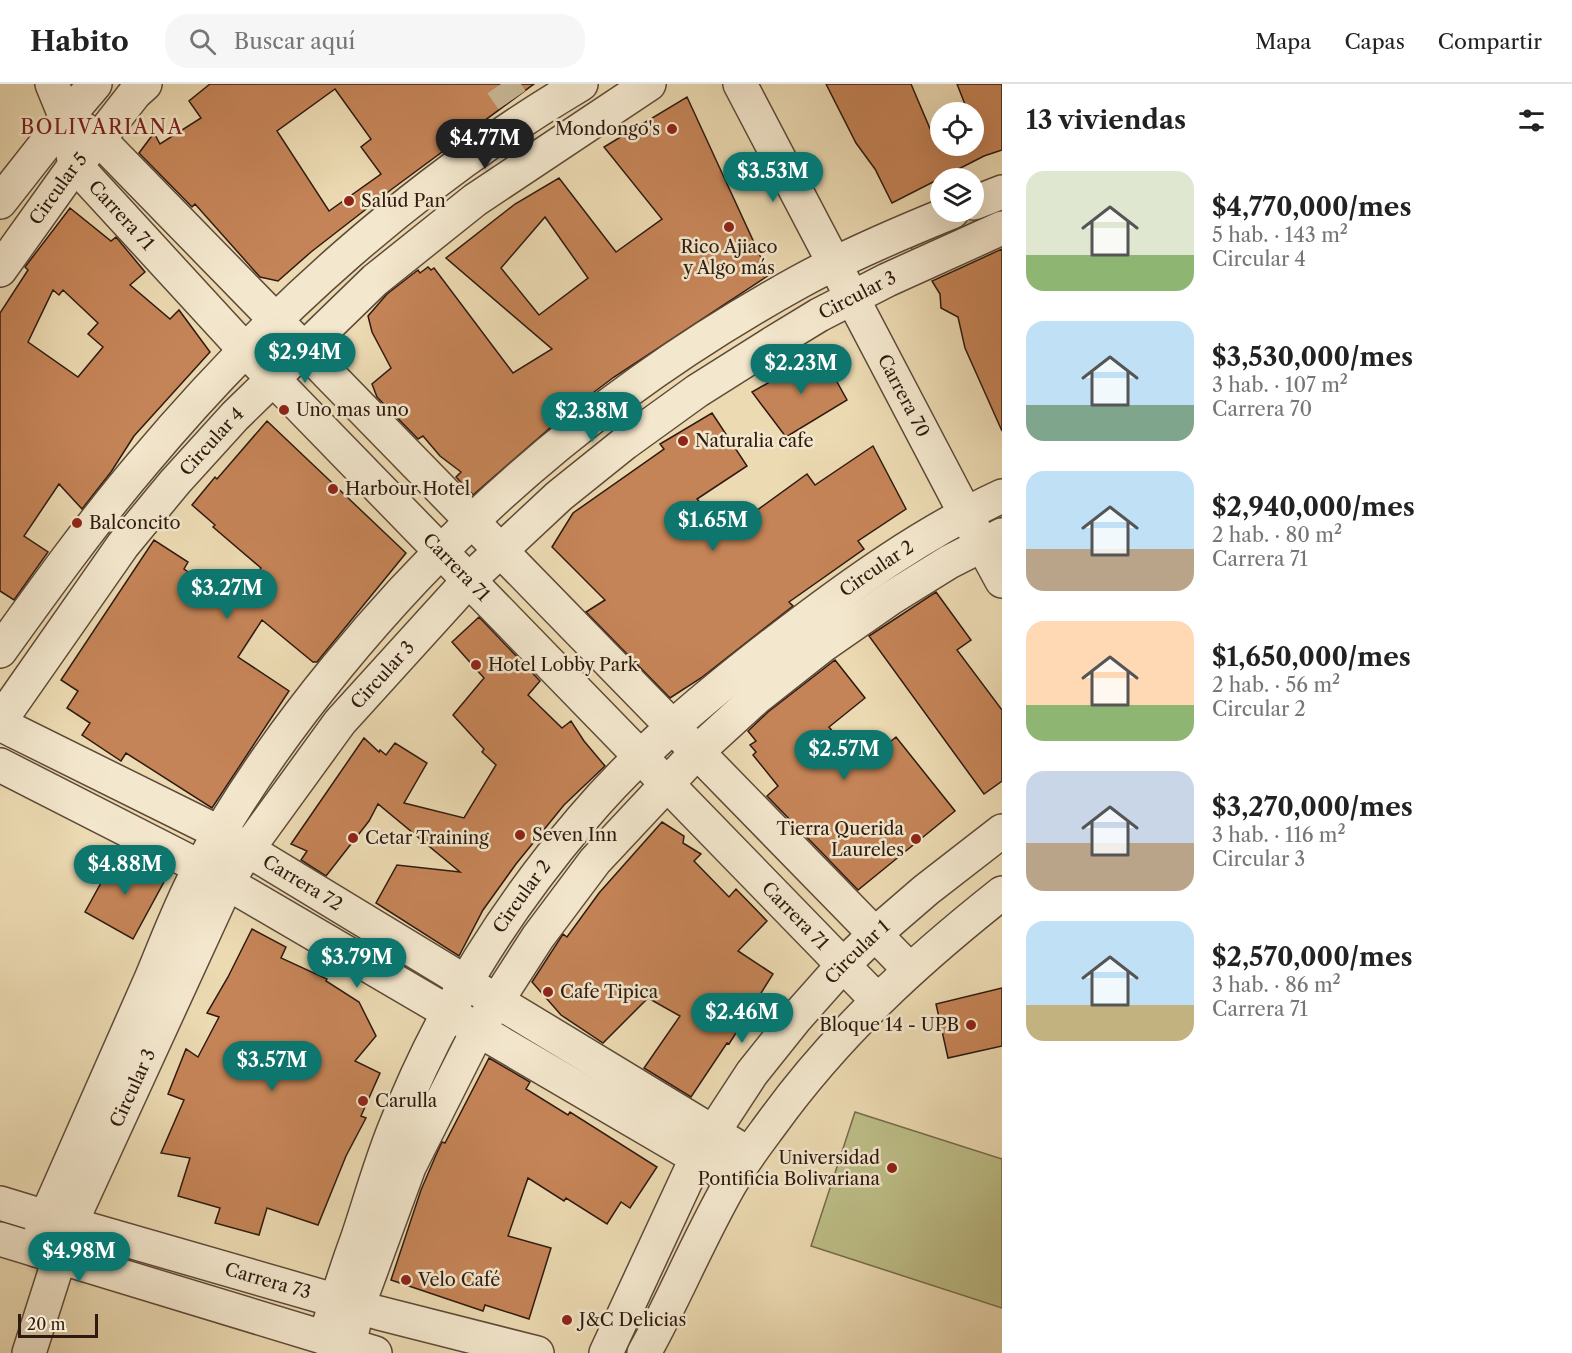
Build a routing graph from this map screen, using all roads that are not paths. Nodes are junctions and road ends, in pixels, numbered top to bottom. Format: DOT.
graph roads {
  1 [pos="52,84"];
  2 [pos="95,84"];
  3 [pos="145,84"];
  4 [pos="649,84"];
  5 [pos="740,84"];
  6 [pos="569,87"];
  7 [pos="66,118"];
  8 [pos="99,139"];
  9 [pos="75,165"];
  10 [pos="453,170"];
  11 [pos="1002,192"];
  12 [pos="984,199"];
  13 [pos="475,200"];
  14 [pos="0,202"];
  15 [pos="930,222"];
  16 [pos="1002,228"];
  17 [pos="835,264"];
  18 [pos="0,270"];
  19 [pos="852,298"];
  20 [pos="276,321"];
  21 [pos="245,350"];
  22 [pos="305,350"];
  23 [pos="274,378"];
  24 [pos="600,411"];
  25 [pos="625,443"];
  26 [pos="1002,496"];
  27 [pos="965,513"];
  28 [pos="471,521"];
  29 [pos="95,523"];
  30 [pos="992,540"];
  31 [pos="123,545"];
  32 [pos="499,549"];
  33 [pos="440,551"];
  34 [pos="469,580"];
  35 [pos="1002,581"];
  36 [pos="0,651"];
  37 [pos="0,722"];
  38 [pos="672,726"];
  39 [pos="696,752"];
  40 [pos="640,756"];
  41 [pos="0,765"];
  42 [pos="666,783"];
  43 [pos="1002,831"];
  44 [pos="220,833"];
  45 [pos="248,850"];
  46 [pos="213,875"];
  47 [pos="1002,893"];
  48 [pos="875,934"];
  49 [pos="843,965"];
  50 [pos="909,969"];
  51 [pos="466,982"];
  52 [pos="877,1000"];
  53 [pos="496,1001"];
  54 [pos="449,1013"];
  55 [pos="478,1030"];
  56 [pos="704,1144"];
  57 [pos="741,1167"];
  58 [pos="0,1203"];
  59 [pos="58,1221"];
  60 [pos="0,1239"];
  61 [pos="48,1253"];
  62 [pos="347,1303"];
  63 [pos="349,1347"];
  64 [pos="29,1353"];
  65 [pos="537,1353"];
  66 [pos="606,1353"];
  67 [pos="644,1353"];
  1 -- 7 [label="street, Carrera 71"];
  2 -- 7 [label="street"];
  3 -- 8 [label="street, Circular 5"];
  4 -- 13 [label="street, Circular 4"];
  5 -- 17 [label="street, Carrera 70"];
  6 -- 10 [label="street, Circular 4"];
  7 -- 8 [label="street, Carrera 71"];
  7 -- 9 [label="street, Carrera 71"];
  7 -- 14 [label="street"];
  8 -- 9 [label="street, Circular 5"];
  8 -- 20 [label="street, Carrera 71"];
  9 -- 18 [label="street, Circular 5"];
  9 -- 21 [label="street, Carrera 71"];
  10 -- 13 [label="street"];
  10 -- 20 [label="street, Circular 4"];
  11 -- 12 [label="street"];
  13 -- 22 [label="street, Circular 4"];
  15 -- 17 [label="street, Circular 3"];
  16 -- 19 [label="street, Circular 3"];
  17 -- 19 [label="street, Carrera 70"];
  17 -- 24 [label="street, Circular 3"];
  19 -- 25 [label="street, Circular 3"];
  19 -- 27 [label="street, Carrera 70"];
  20 -- 21 [label="street, Circular 4"];
  20 -- 22 [label="street, Carrera 71"];
  21 -- 23 [label="street, Carrera 71"];
  21 -- 29 [label="street, Circular 4"];
  22 -- 23 [label="street, Circular 4"];
  22 -- 28 [label="street, Carrera 71"];
  23 -- 31 [label="street, Circular 4"];
  23 -- 33 [label="street, Carrera 71"];
  24 -- 25 [label="street"];
  24 -- 28 [label="street, Circular 3"];
  25 -- 32 [label="street, Circular 3"];
  26 -- 27 [label="street, Circular 2"];
  27 -- 30 [label="street, Carrera 70"];
  27 -- 38 [label="street, Circular 2"];
  28 -- 32 [label="street, Carrera 71"];
  28 -- 33 [label="street, Circular 3"];
  29 -- 31 [label="street"];
  29 -- 36 [label="street, Circular 4"];
  30 -- 35 [label="street, Carrera 70"];
  30 -- 39 [label="street, Circular 2"];
  31 -- 37 [label="street, Circular 4"];
  32 -- 34 [label="street, Circular 3"];
  32 -- 38 [label="street, Carrera 71"];
  33 -- 34 [label="street, Carrera 71"];
  33 -- 44 [label="street, Circular 3"];
  34 -- 40 [label="street, Carrera 71"];
  34 -- 45 [label="street, Circular 3"];
  37 -- 44 [label="street, Carrera 72"];
  38 -- 39 [label="street, Carrera 71"];
  38 -- 40 [label="street, Circular 2"];
  39 -- 42 [label="street, Circular 2"];
  39 -- 48 [label="street, Carrera 71"];
  40 -- 42 [label="street, Carrera 71"];
  40 -- 51 [label="street, Circular 2"];
  41 -- 46 [label="street, Carrera 72"];
  42 -- 49 [label="street, Carrera 71"];
  42 -- 53 [label="street, Circular 2"];
  43 -- 48 [label="street, Circular 1"];
  44 -- 45 [label="street, Carrera 72"];
  44 -- 46 [label="street, Circular 3"];
  45 -- 46 [label="street, Circular 3"];
  45 -- 51 [label="street, Carrera 72"];
  46 -- 54 [label="street, Carrera 72"];
  46 -- 59 [label="street, Circular 3"];
  47 -- 50 [label="street"];
  48 -- 49 [label="street, Circular 1"];
  48 -- 50 [label="street, Carrera 71"];
  49 -- 52 [label="street, Carrera 71"];
  49 -- 56 [label="street, Circular 1"];
  50 -- 52 [label="street"];
  51 -- 53 [label="street, Carrera 72"];
  51 -- 54 [label="street, Circular 2"];
  52 -- 57 [label="street"];
  53 -- 55 [label="street, Circular 2"];
  53 -- 56 [label="street, Carrera 72"];
  54 -- 55 [label="street, Carrera 72"];
  54 -- 62 [label="street, Circular 2"];
  55 -- 56 [label="street, Carrera 72"];
  55 -- 62 [label="street, Circular 2"];
  56 -- 57 [label="street, Carrera 72"];
  56 -- 66 [label="street, Circular 1"];
  57 -- 67 [label="street"];
  58 -- 59 [label="street, Carrera 73"];
  59 -- 61 [label="street, Circular 3"];
  59 -- 62 [label="street, Carrera 73"];
  60 -- 61 [label="street"];
  61 -- 63 [label="street"];
  61 -- 64 [label="street, Circular 3"];
  62 -- 63 [label="street, Circular 2"];
  62 -- 65 [label="street, Carrera 73"];
}
